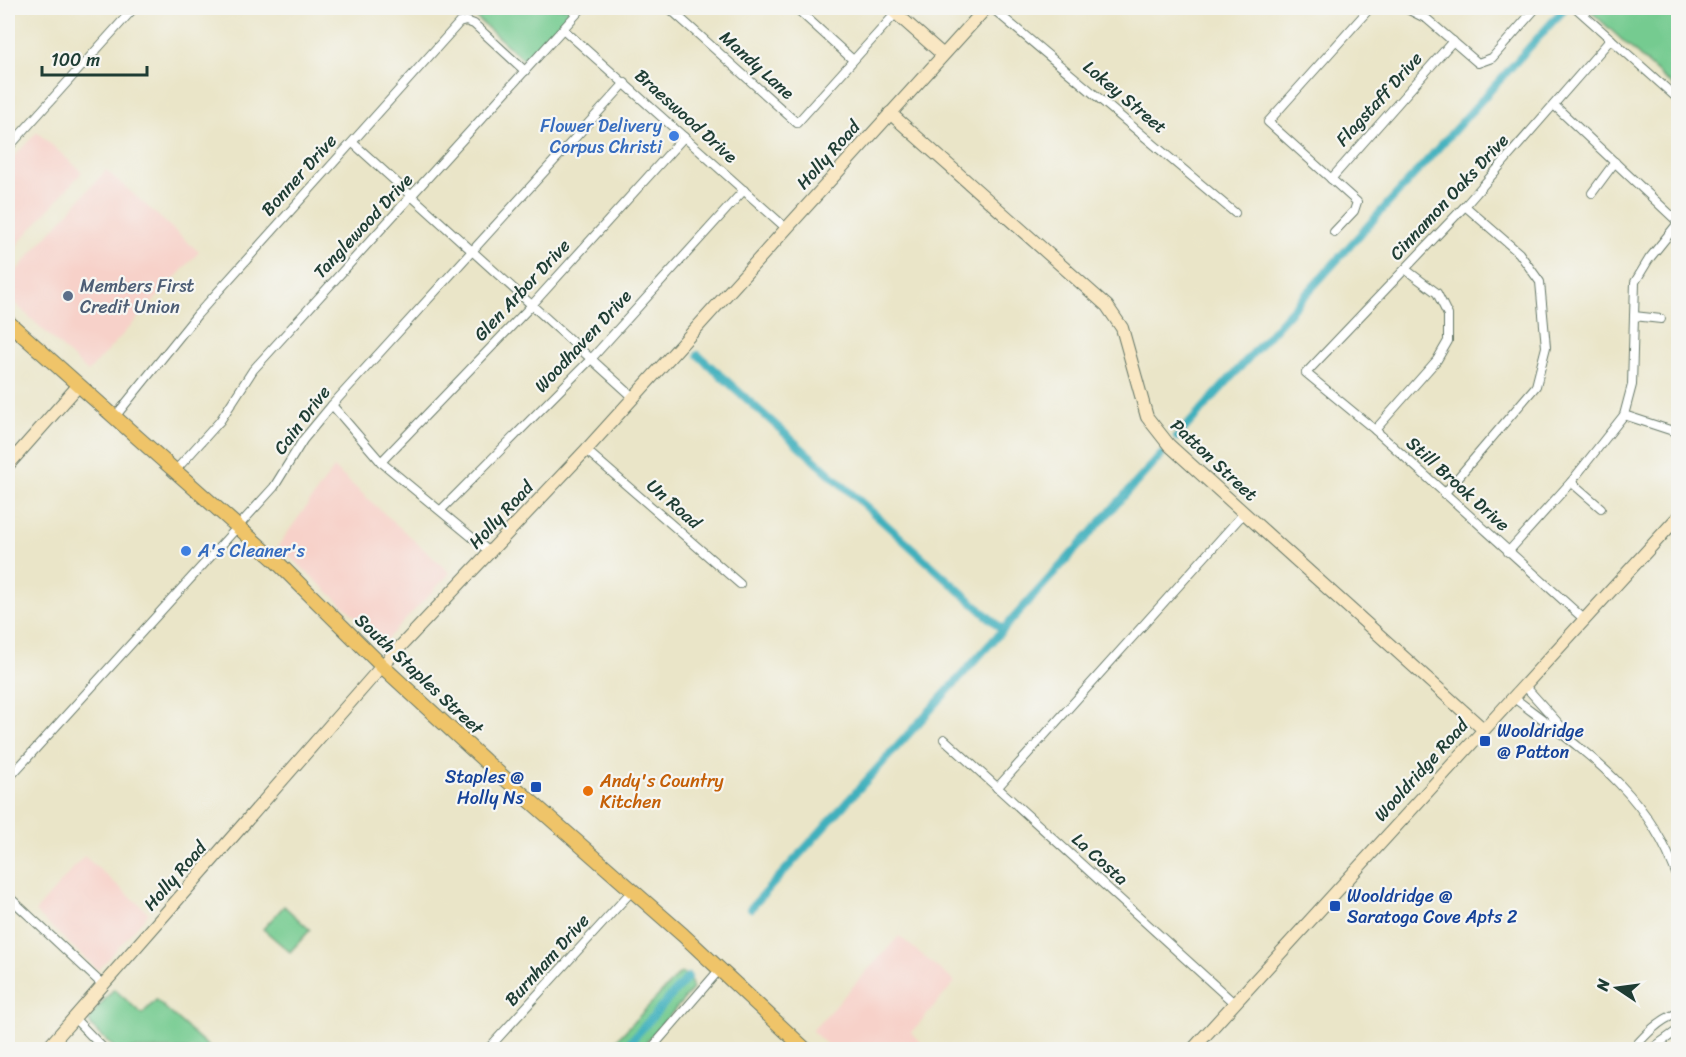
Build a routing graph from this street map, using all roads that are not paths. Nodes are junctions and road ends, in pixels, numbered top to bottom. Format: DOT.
graph roads {
  1 [pos="134,8"];
  2 [pos="582,8"];
  3 [pos="669,8"];
  4 [pos="796,8"];
  5 [pos="986,8"];
  6 [pos="992,8"];
  7 [pos="1370,8"];
  8 [pos="1405,8"];
  9 [pos="1536,8"];
  10 [pos="1576,8"];
  11 [pos="893,10"];
  12 [pos="563,29"];
  13 [pos="1611,39"];
  14 [pos="1453,41"];
  15 [pos="942,54"];
  16 [pos="853,60"];
  17 [pos="525,70"];
  18 [pos="625,83"];
  19 [pos="1678,99"];
  20 [pos="1554,105"];
  21 [pos="890,113"];
  22 [pos="684,137"];
  23 [pos="353,143"];
  24 [pos="8,148"];
  25 [pos="1615,162"];
  26 [pos="1331,179"];
  27 [pos="744,190"];
  28 [pos="1592,193"];
  29 [pos="413,196"];
  30 [pos="1465,206"];
  31 [pos="1235,213"];
  32 [pos="1678,223"];
  33 [pos="786,228"];
  34 [pos="1334,232"];
  35 [pos="473,252"];
  36 [pos="1405,269"];
  37 [pos="531,306"];
  38 [pos="1634,316"];
  39 [pos="1661,320"];
  40 [pos="8,322"];
  41 [pos="592,358"];
  42 [pos="1306,373"];
  43 [pos="78,386"];
  44 [pos="632,396"];
  45 [pos="332,405"];
  46 [pos="1624,415"];
  47 [pos="114,418"];
  48 [pos="1376,430"];
  49 [pos="1676,432"];
  50 [pos="586,450"];
  51 [pos="381,462"];
  52 [pos="8,465"];
  53 [pos="174,471"];
  54 [pos="1571,482"];
  55 [pos="1444,494"];
  56 [pos="1601,508"];
  57 [pos="441,510"];
  58 [pos="1244,513"];
  59 [pos="1678,517"];
  60 [pos="236,527"];
  61 [pos="1508,552"];
  62 [pos="491,553"];
  63 [pos="740,584"];
  64 [pos="1585,620"];
  65 [pos="382,666"];
  66 [pos="1525,686"];
  67 [pos="1514,698"];
  68 [pos="1483,729"];
  69 [pos="944,739"];
  70 [pos="1572,739"];
  71 [pos="8,779"];
  72 [pos="997,788"];
  73 [pos="1678,879"];
  74 [pos="631,892"];
  75 [pos="8,896"];
  76 [pos="720,969"];
  77 [pos="103,985"];
  78 [pos="1234,1003"];
  79 [pos="1678,1012"];
  80 [pos="75,1019"];
  81 [pos="1678,1030"];
  82 [pos="46,1050"];
  83 [pos="105,1050"];
  84 [pos="487,1050"];
  85 [pos="650,1050"];
  86 [pos="806,1050"];
  87 [pos="1192,1050"];
  88 [pos="1632,1050"];
  89 [pos="1650,1050"];
  1 -- 24 [label="street"];
  2 -- 12 [label="street, Tanglewood Drive"];
  3 -- 16 [label="street, Mandy Lane"];
  4 -- 16 [label="street"];
  5 -- 15 [label="main road, Holly Road"];
  6 -- 31 [label="street, Lokey Street"];
  7 -- 26 [label="street"];
  8 -- 14 [label="street"];
  9 -- 14 [label="street"];
  10 -- 13 [label="street"];
  11 -- 15 [label="main road"];
  11 -- 16 [label="street"];
  12 -- 17 [label="street, Tanglewood Drive"];
  12 -- 18 [label="street, Braeswood Drive"];
  13 -- 19 [label="street"];
  13 -- 20 [label="street, Cinnamon Oaks Drive"];
  14 -- 26 [label="street, Flagstaff Drive"];
  15 -- 21 [label="main road, Holly Road"];
  17 -- 23 [label="street, Bonner Drive"];
  17 -- 29 [label="street, Tanglewood Drive"];
  18 -- 22 [label="street, Braeswood Drive"];
  18 -- 35 [label="street, Cain Drive"];
  20 -- 25 [label="street"];
  20 -- 30 [label="street, Cinnamon Oaks Drive"];
  21 -- 33 [label="main road, Holly Road"];
  21 -- 58 [label="main road, Patton Street"];
  22 -- 27 [label="street, Braeswood Drive"];
  22 -- 37 [label="street, Glen Arbor Drive"];
  23 -- 29 [label="street"];
  23 -- 47 [label="street, Bonner Drive"];
  25 -- 28 [label="street"];
  25 -- 32 [label="street"];
  26 -- 34 [label="street"];
  27 -- 33 [label="street, Braeswood Drive"];
  27 -- 41 [label="street, Woodhaven Drive"];
  29 -- 35 [label="street"];
  29 -- 53 [label="street, Tanglewood Drive"];
  30 -- 36 [label="street, Cinnamon Oaks Drive"];
  30 -- 55 [label="street"];
  32 -- 38 [label="street"];
  33 -- 44 [label="main road, Holly Road"];
  35 -- 37 [label="street"];
  35 -- 45 [label="street, Cain Drive"];
  36 -- 42 [label="street, Cinnamon Oaks Drive"];
  36 -- 48 [label="street"];
  37 -- 41 [label="street"];
  37 -- 51 [label="street, Glen Arbor Drive"];
  38 -- 39 [label="street"];
  38 -- 46 [label="street"];
  40 -- 43 [label="main road, South Staples Street"];
  41 -- 44 [label="street"];
  41 -- 57 [label="street, Woodhaven Drive"];
  42 -- 48 [label="street, Still Brook Drive"];
  43 -- 47 [label="main road, South Staples Street"];
  43 -- 52 [label="main road"];
  44 -- 50 [label="main road, Holly Road"];
  45 -- 51 [label="street"];
  45 -- 60 [label="street, Cain Drive"];
  46 -- 49 [label="street"];
  46 -- 54 [label="street"];
  47 -- 53 [label="main road, South Staples Street"];
  48 -- 55 [label="street, Still Brook Drive"];
  50 -- 62 [label="main road, Holly Road"];
  50 -- 63 [label="street, Un Road"];
  51 -- 57 [label="street"];
  53 -- 60 [label="main road, South Staples Street"];
  54 -- 56 [label="street"];
  54 -- 61 [label="street"];
  55 -- 61 [label="street, Still Brook Drive"];
  57 -- 62 [label="street"];
  58 -- 68 [label="main road, Patton Street"];
  58 -- 72 [label="street"];
  59 -- 64 [label="main road, Wooldridge Road"];
  60 -- 65 [label="main road, South Staples Street"];
  60 -- 71 [label="street, Cain Drive"];
  61 -- 64 [label="street, Still Brook Drive"];
  62 -- 65 [label="main road, Holly Road"];
  64 -- 66 [label="main road, Wooldridge Road"];
  65 -- 74 [label="main road, South Staples Street"];
  65 -- 77 [label="main road, Holly Road"];
  66 -- 67 [label="main road, Wooldridge Road"];
  66 -- 70 [label="street"];
  67 -- 68 [label="main road, Wooldridge Road"];
  67 -- 70 [label="street"];
  68 -- 78 [label="main road, Wooldridge Road"];
  69 -- 72 [label="street, La Costa"];
  70 -- 73 [label="street"];
  72 -- 78 [label="street, La Costa"];
  74 -- 76 [label="main road, South Staples Street"];
  74 -- 84 [label="street, Burnham Drive"];
  75 -- 77 [label="street"];
  76 -- 85 [label="street"];
  76 -- 86 [label="main road, South Staples Street"];
  77 -- 80 [label="main road, Holly Road"];
  78 -- 87 [label="main road, Wooldridge Road"];
  79 -- 88 [label="street"];
  80 -- 82 [label="main road, Holly Road"];
  80 -- 83 [label="street"];
  81 -- 89 [label="street"];
}
